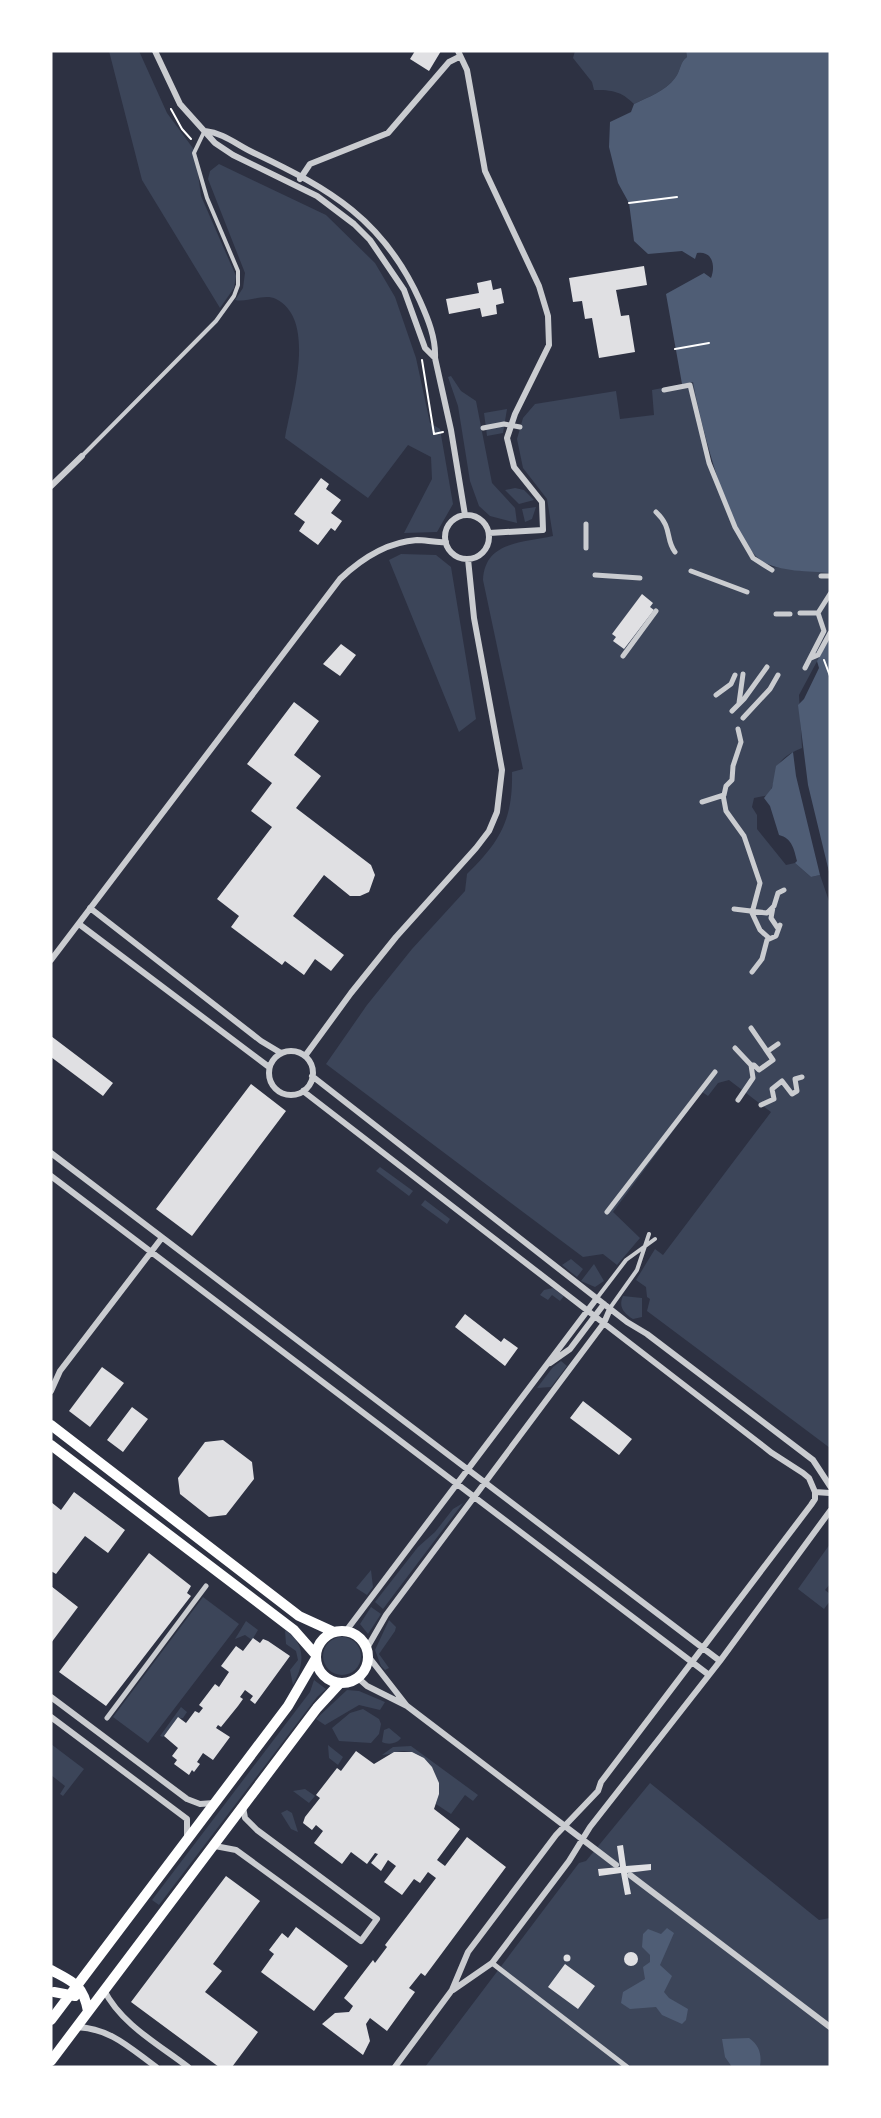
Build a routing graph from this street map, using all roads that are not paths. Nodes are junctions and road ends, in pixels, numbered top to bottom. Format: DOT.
graph roads {
  1 [pos="155,51"];
  2 [pos="458,54"];
  3 [pos="205,131"];
  4 [pos="302,176"];
  5 [pos="298,185"];
  6 [pos="378,233"];
  7 [pos="370,240"];
  8 [pos="435,358"];
  9 [pos="664,390"];
  10 [pos="511,425"];
  11 [pos="520,427"];
  12 [pos="483,428"];
  13 [pos="82,456"];
  14 [pos="51,486"];
  15 [pos="656,512"];
  16 [pos="465,515"];
  17 [pos="586,524"];
  18 [pos="489,533"];
  19 [pos="446,542"];
  20 [pos="586,548"];
  21 [pos="675,552"];
  22 [pos="468,559"];
  23 [pos="772,570"];
  24 [pos="691,571"];
  25 [pos="595,575"];
  26 [pos="821,576"];
  27 [pos="830,576"];
  28 [pos="640,578"];
  29 [pos="747,592"];
  30 [pos="830,594"];
  31 [pos="656,611"];
  32 [pos="800,613"];
  33 [pos="818,613"];
  34 [pos="776,614"];
  35 [pos="790,614"];
  36 [pos="830,633"];
  37 [pos="623,656"];
  38 [pos="811,658"];
  39 [pos="767,667"];
  40 [pos="805,668"];
  41 [pos="743,674"];
  42 [pos="735,675"];
  43 [pos="778,675"];
  44 [pos="716,695"];
  45 [pos="739,703"];
  46 [pos="732,711"];
  47 [pos="743,718"];
  48 [pos="738,729"];
  49 [pos="723,795"];
  50 [pos="702,802"];
  51 [pos="784,890"];
  52 [pos="774,906"];
  53 [pos="90,908"];
  54 [pos="734,909"];
  55 [pos="752,913"];
  56 [pos="79,924"];
  57 [pos="770,938"];
  58 [pos="51,960"];
  59 [pos="752,972"];
  60 [pos="751,1028"];
  61 [pos="778,1044"];
  62 [pos="735,1048"];
  63 [pos="768,1052"];
  64 [pos="281,1053"];
  65 [pos="305,1056"];
  66 [pos="751,1065"];
  67 [pos="269,1067"];
  68 [pos="715,1072"];
  69 [pos="312,1076"];
  70 [pos="802,1077"];
  71 [pos="303,1091"];
  72 [pos="738,1100"];
  73 [pos="761,1105"];
  74 [pos="51,1153"];
  75 [pos="51,1176"];
  76 [pos="607,1212"];
  77 [pos="649,1234"];
  78 [pos="161,1239"];
  79 [pos="655,1239"];
  80 [pos="643,1250"];
  81 [pos="152,1251"];
  82 [pos="597,1298"];
  83 [pos="604,1304"];
  84 [pos="610,1309"];
  85 [pos="587,1310"];
  86 [pos="595,1316"];
  87 [pos="604,1323"];
  88 [pos="544,1368"];
  89 [pos="60,1371"];
  90 [pos="51,1377"];
  91 [pos="51,1391"];
  92 [pos="51,1425"];
  93 [pos="51,1444"];
  94 [pos="468,1470"];
  95 [pos="828,1477"];
  96 [pos="809,1478"];
  97 [pos="485,1483"];
  98 [pos="457,1485"];
  99 [pos="830,1486"];
  100 [pos="815,1492"];
  101 [pos="830,1492"];
  102 [pos="474,1498"];
  103 [pos="830,1511"];
  104 [pos="206,1586"];
  105 [pos="346,1631"];
  106 [pos="334,1632"];
  107 [pos="703,1648"];
  108 [pos="368,1652"];
  109 [pos="316,1656"];
  110 [pos="720,1661"];
  111 [pos="692,1663"];
  112 [pos="709,1676"];
  113 [pos="358,1678"];
  114 [pos="340,1683"];
  115 [pos="51,1697"];
  116 [pos="407,1706"];
  117 [pos="51,1717"];
  118 [pos="107,1718"];
  119 [pos="216,1803"];
  120 [pos="243,1807"];
  121 [pos="566,1825"];
  122 [pos="583,1838"];
  123 [pos="184,1845"];
  124 [pos="215,1846"];
  125 [pos="616,1865"];
  126 [pos="630,1875"];
  127 [pos="492,1963"];
  128 [pos="51,1970"];
  129 [pos="78,1985"];
  130 [pos="104,1989"];
  131 [pos="53,1990"];
  132 [pos="452,1990"];
  133 [pos="85,1996"];
  134 [pos="69,1997"];
  135 [pos="88,2011"];
  136 [pos="53,2016"];
  137 [pos="830,2026"];
  138 [pos="76,2027"];
  139 [pos="51,2061"];
  140 [pos="156,2067"];
  141 [pos="188,2067"];
  142 [pos="394,2067"];
  143 [pos="627,2067"];
  1 -- 3 [label="street"];
  2 -- 4 [label="street"];
  2 -- 10 [label="street"];
  3 -- 4 [label="street"];
  3 -- 5 [label="street"];
  3 -- 13 [label="lane"];
  4 -- 5 [label="street"];
  4 -- 6 [label="street"];
  5 -- 7 [label="street"];
  6 -- 7 [label="street"];
  6 -- 8 [label="street"];
  7 -- 8 [label="street"];
  8 -- 16 [label="street"];
  9 -- 23 [label="street"];
  10 -- 11 [label="street"];
  10 -- 12 [label="street"];
  10 -- 18 [label="street"];
  13 -- 14 [label="street"];
  15 -- 21 [label="street"];
  16 -- 18 [label="street"];
  16 -- 19 [label="street"];
  17 -- 20 [label="street"];
  18 -- 22 [label="street"];
  19 -- 22 [label="street"];
  19 -- 53 [label="street"];
  22 -- 65 [label="street"];
  24 -- 29 [label="street"];
  25 -- 28 [label="street"];
  26 -- 27 [label="street"];
  30 -- 33 [label="street"];
  31 -- 37 [label="street"];
  32 -- 33 [label="street"];
  33 -- 38 [label="street"];
  34 -- 35 [label="street"];
  36 -- 38 [label="street"];
  38 -- 40 [label="street"];
  39 -- 45 [label="street"];
  41 -- 45 [label="street"];
  42 -- 44 [label="street"];
  43 -- 47 [label="street"];
  45 -- 46 [label="street"];
  48 -- 49 [label="street"];
  49 -- 50 [label="street"];
  49 -- 55 [label="street"];
  51 -- 52 [label="street"];
  52 -- 55 [label="street"];
  52 -- 57 [label="street"];
  53 -- 56 [label="street"];
  53 -- 64 [label="street"];
  54 -- 55 [label="street"];
  55 -- 57 [label="street"];
  56 -- 58 [label="street"];
  56 -- 67 [label="street"];
  57 -- 59 [label="street"];
  60 -- 63 [label="street"];
  61 -- 63 [label="street"];
  62 -- 66 [label="street"];
  63 -- 66 [label="street"];
  64 -- 65 [label="street"];
  64 -- 67 [label="street"];
  65 -- 69 [label="street"];
  66 -- 72 [label="street"];
  67 -- 71 [label="street"];
  68 -- 76 [label="street"];
  69 -- 71 [label="street"];
  69 -- 82 [label="street"];
  70 -- 73 [label="street"];
  71 -- 85 [label="street"];
  74 -- 78 [label="street"];
  75 -- 81 [label="street"];
  77 -- 80 [label="lane"];
  78 -- 81 [label="street"];
  78 -- 94 [label="street"];
  79 -- 80 [label="lane"];
  80 -- 82 [label="lane"];
  80 -- 84 [label="lane"];
  81 -- 89 [label="street"];
  81 -- 98 [label="street"];
  82 -- 83 [label="street"];
  82 -- 85 [label="street"];
  83 -- 84 [label="street"];
  83 -- 86 [label="street"];
  84 -- 87 [label="street"];
  84 -- 95 [label="street"];
  85 -- 86 [label="street"];
  85 -- 88 [label="street"];
  86 -- 87 [label="street"];
  86 -- 88 [label="street"];
  87 -- 96 [label="street"];
  87 -- 97 [label="street"];
  88 -- 94 [label="street"];
  89 -- 90 [label="street"];
  89 -- 91 [label="street"];
  92 -- 106 [label="main road"];
  93 -- 109 [label="main road"];
  94 -- 97 [label="street"];
  94 -- 98 [label="street"];
  95 -- 96 [label="street"];
  95 -- 99 [label="street"];
  96 -- 100 [label="street"];
  97 -- 102 [label="street"];
  97 -- 107 [label="street"];
  98 -- 102 [label="street"];
  98 -- 105 [label="street"];
  100 -- 101 [label="street"];
  100 -- 107 [label="street"];
  102 -- 108 [label="street"];
  102 -- 111 [label="street"];
  103 -- 110 [label="street"];
  104 -- 118 [label="street"];
  105 -- 106 [label="main road"];
  105 -- 108 [label="main road"];
  106 -- 109 [label="main road"];
  107 -- 110 [label="street"];
  107 -- 111 [label="street"];
  108 -- 113 [label="main road"];
  108 -- 116 [label="street"];
  109 -- 114 [label="main road"];
  109 -- 119 [label="main road"];
  110 -- 112 [label="street"];
  111 -- 112 [label="street"];
  111 -- 121 [label="street"];
  112 -- 122 [label="street"];
  113 -- 114 [label="main road"];
  113 -- 116 [label="street"];
  114 -- 120 [label="main road"];
  115 -- 119 [label="street"];
  116 -- 121 [label="street"];
  117 -- 123 [label="street"];
  119 -- 123 [label="main road"];
  120 -- 124 [label="main road"];
  120 -- 124 [label="street"];
  121 -- 122 [label="street"];
  121 -- 132 [label="street"];
  122 -- 125 [label="street"];
  122 -- 127 [label="street"];
  123 -- 129 [label="main road"];
  124 -- 130 [label="main road"];
  126 -- 137 [label="street"];
  127 -- 132 [label="street"];
  127 -- 143 [label="street"];
  128 -- 129 [label="main road"];
  129 -- 133 [label="main road"];
  129 -- 134 [label="main road"];
  130 -- 133 [label="main road"];
  130 -- 135 [label="main road"];
  130 -- 141 [label="street"];
  131 -- 134 [label="main road"];
  131 -- 136 [label="main road"];
  132 -- 142 [label="street"];
  133 -- 134 [label="main road"];
  133 -- 135 [label="main road"];
  134 -- 136 [label="main road"];
  135 -- 138 [label="main road"];
  138 -- 139 [label="main road"];
  138 -- 140 [label="street"];
}
